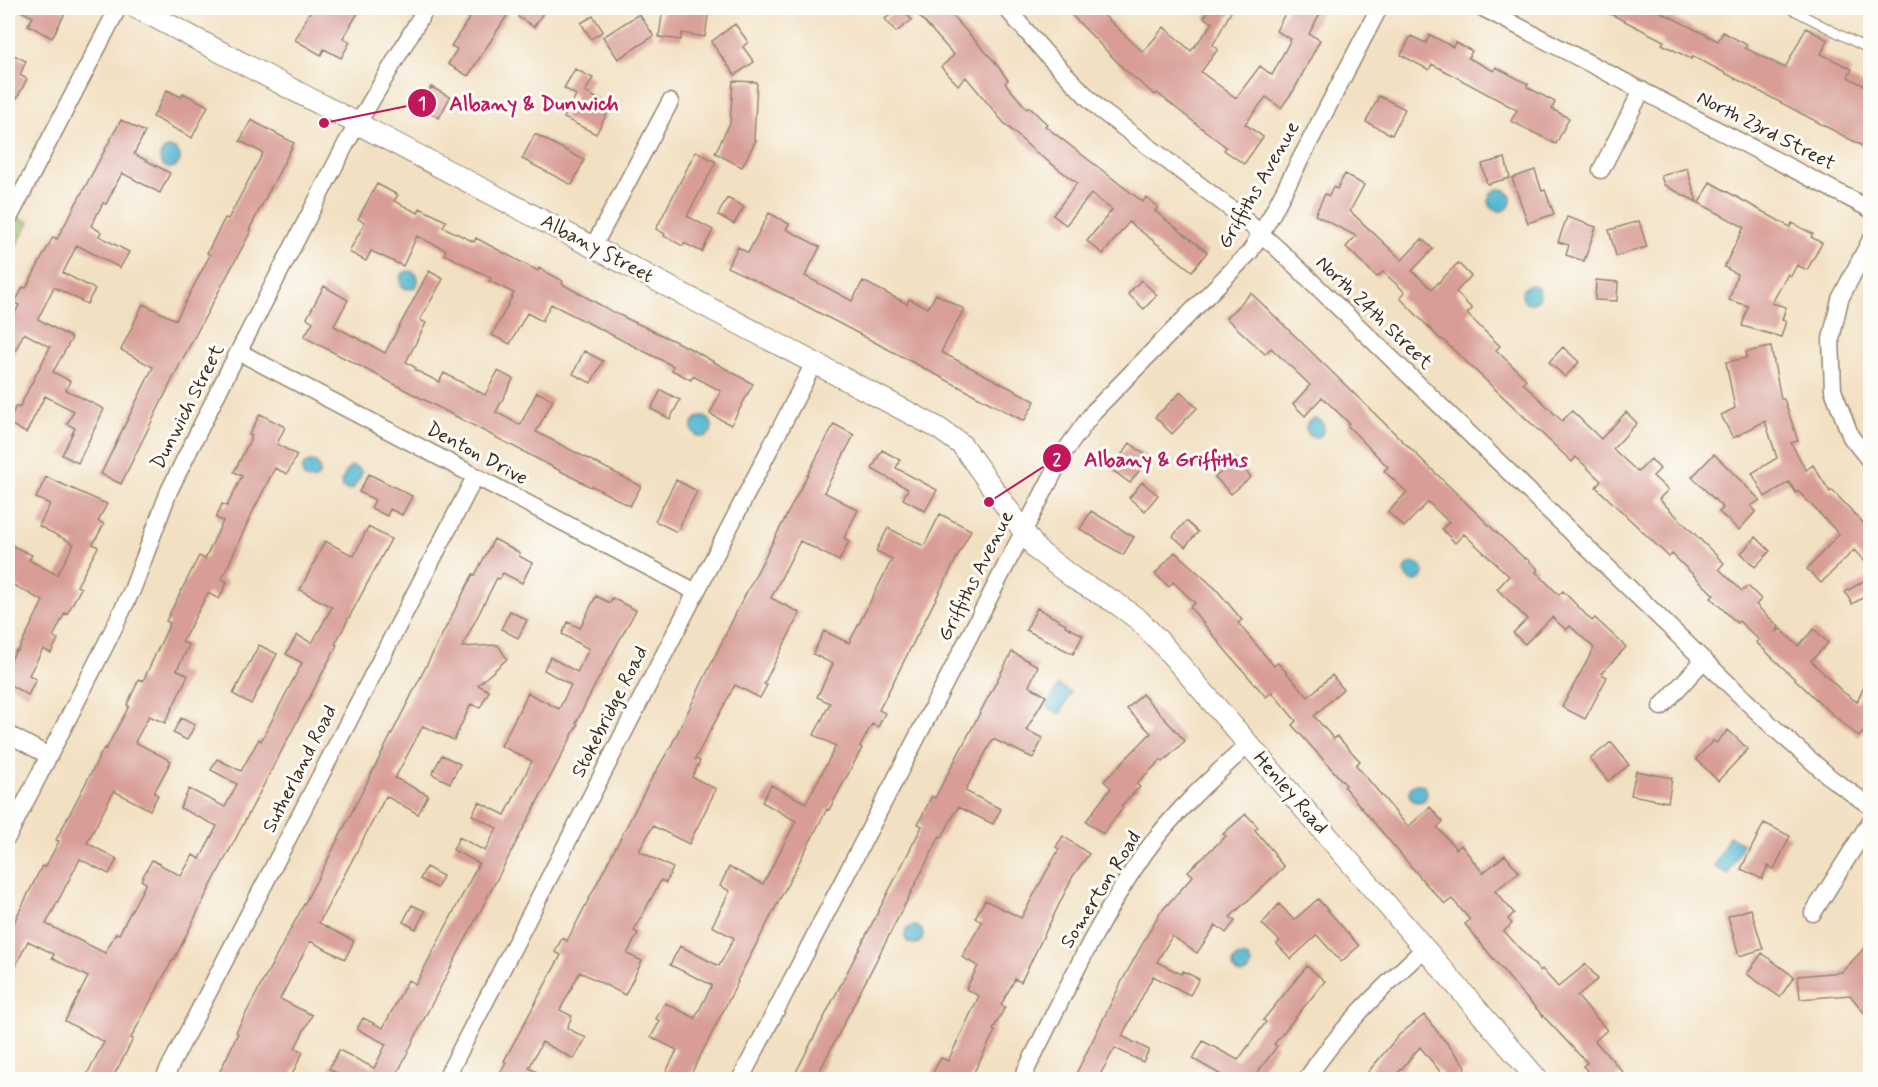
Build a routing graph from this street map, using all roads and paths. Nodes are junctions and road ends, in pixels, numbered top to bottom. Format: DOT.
graph roads {
  1 [pos="118,8"];
  2 [pos="136,8"];
  3 [pos="426,8"];
  4 [pos="1006,8"];
  5 [pos="1379,8"];
  6 [pos="1483,8"];
  7 [pos="1789,8"];
  8 [pos="1870,50"];
  9 [pos="1642,90"];
  10 [pos="670,102"];
  11 [pos="357,123"];
  12 [pos="1601,170"];
  13 [pos="1870,209"];
  14 [pos="8,220"];
  15 [pos="1260,234"];
  16 [pos="1870,241"];
  17 [pos="593,247"];
  18 [pos="239,352"];
  19 [pos="814,363"];
  20 [pos="1870,460"];
  21 [pos="475,477"];
  22 [pos="1023,530"];
  23 [pos="696,592"];
  24 [pos="1704,660"];
  25 [pos="1661,707"];
  26 [pos="8,734"];
  27 [pos="1248,745"];
  28 [pos="49,756"];
  29 [pos="1870,806"];
  30 [pos="1870,822"];
  31 [pos="8,836"];
  32 [pos="1813,913"];
  33 [pos="1425,948"];
  34 [pos="163,1080"];
  35 [pos="445,1080"];
  36 [pos="740,1080"];
  37 [pos="1021,1080"];
  38 [pos="1306,1080"];
  39 [pos="1538,1080"];
  1 -- 14 [label="street"];
  2 -- 11 [label="street, Albany Street"];
  3 -- 11 [label="street, Dunwich Street"];
  4 -- 15 [label="street, North 24th Street"];
  5 -- 15 [label="street, Griffiths Avenue"];
  6 -- 9 [label="street, North 23rd Street"];
  7 -- 8 [label="lane"];
  9 -- 12 [label="street"];
  9 -- 13 [label="street, North 23rd Street"];
  10 -- 17 [label="street"];
  11 -- 17 [label="street, Albany Street"];
  11 -- 18 [label="street, Dunwich Street"];
  15 -- 22 [label="street, Griffiths Avenue"];
  15 -- 24 [label="street, North 24th Street"];
  16 -- 20 [label="street"];
  17 -- 19 [label="street, Albany Street"];
  18 -- 21 [label="street, Denton Drive"];
  18 -- 28 [label="street, Dunwich Street"];
  19 -- 22 [label="street, Albany Street"];
  19 -- 23 [label="street, Stokebridge Road"];
  21 -- 23 [label="street, Denton Drive"];
  21 -- 34 [label="street, Sutherland Road"];
  22 -- 27 [label="street, Henley Road"];
  22 -- 36 [label="street, Griffiths Avenue"];
  23 -- 35 [label="street, Stokebridge Road"];
  24 -- 25 [label="street"];
  24 -- 29 [label="street, North 24th Street"];
  26 -- 28 [label="street"];
  27 -- 33 [label="street, Henley Road"];
  27 -- 37 [label="street, Somerton Road"];
  28 -- 31 [label="street, Dunwich Street"];
  30 -- 32 [label="street"];
  33 -- 38 [label="street"];
  33 -- 39 [label="street, Henley Road"];
}
